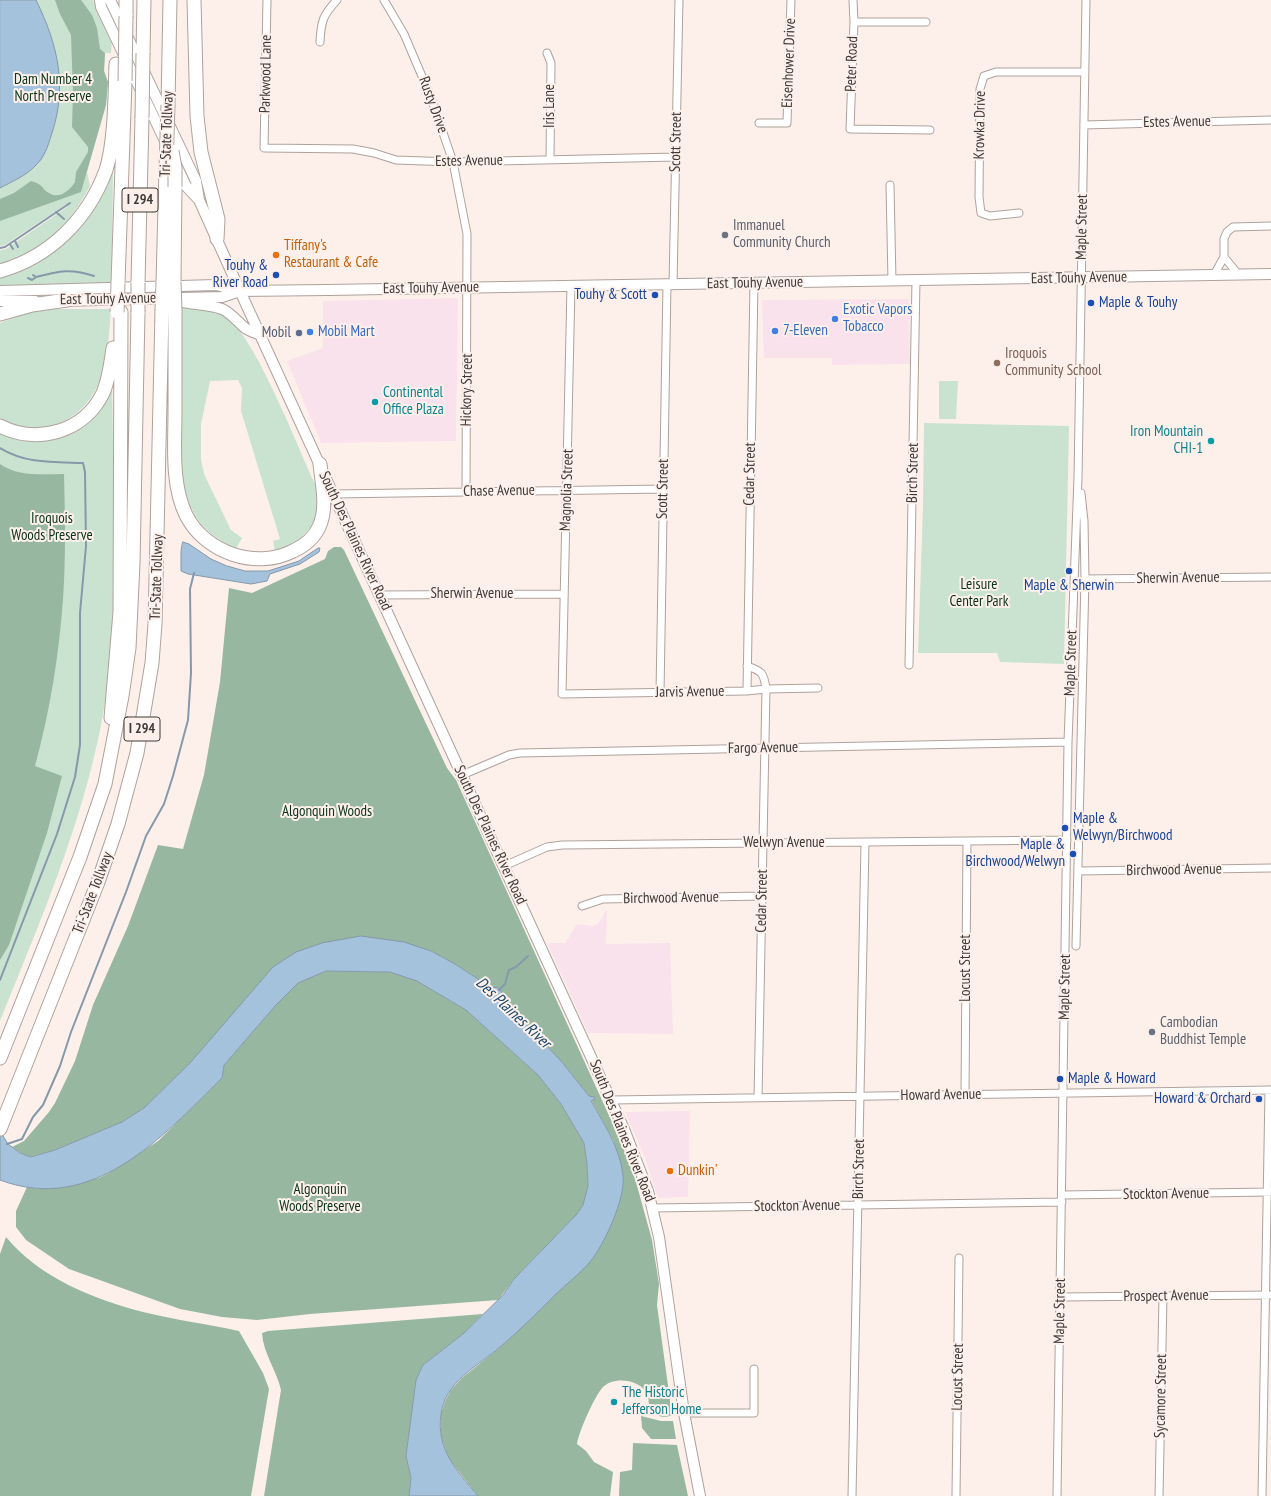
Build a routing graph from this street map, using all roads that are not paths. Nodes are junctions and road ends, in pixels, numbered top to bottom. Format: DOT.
graph roads {
  1 [pos="100,0"];
  2 [pos="110,0"];
  3 [pos="144,0"];
  4 [pos="170,0"];
  5 [pos="194,0"];
  6 [pos="267,0"];
  7 [pos="337,0"];
  8 [pos="384,0"];
  9 [pos="679,0"];
  10 [pos="791,0"];
  11 [pos="853,0"];
  12 [pos="1086,0"];
  13 [pos="124,6"];
  14 [pos="854,22"];
  15 [pos="926,22"];
  16 [pos="320,42"];
  17 [pos="547,53"];
  18 [pos="1085,72"];
  19 [pos="1271,120"];
  20 [pos="759,123"];
  21 [pos="1084,125"];
  22 [pos="168,128"];
  23 [pos="930,130"];
  24 [pos="264,148"];
  25 [pos="676,157"];
  26 [pos="550,160"];
  27 [pos="453,162"];
  28 [pos="890,185"];
  29 [pos="199,200"];
  30 [pos="1019,213"];
  31 [pos="1271,226"];
  32 [pos="216,239"];
  33 [pos="1224,257"];
  34 [pos="0,271"];
  35 [pos="1238,274"];
  36 [pos="1271,274"];
  37 [pos="1214,275"];
  38 [pos="1081,278"];
  39 [pos="892,280"];
  40 [pos="916,280"];
  41 [pos="169,282"];
  42 [pos="754,283"];
  43 [pos="670,284"];
  44 [pos="571,286"];
  45 [pos="468,288"];
  46 [pos="240,291"];
  47 [pos="0,292"];
  48 [pos="167,298"];
  49 [pos="67,300"];
  50 [pos="0,301"];
  51 [pos="169,311"];
  52 [pos="119,312"];
  53 [pos="0,314"];
  54 [pos="261,335"];
  55 [pos="0,426"];
  56 [pos="320,464"];
  57 [pos="1078,478"];
  58 [pos="663,488"];
  59 [pos="567,490"];
  60 [pos="466,492"];
  61 [pos="334,494"];
  62 [pos="1271,577"];
  63 [pos="1085,579"];
  64 [pos="563,594"];
  65 [pos="380,595"];
  66 [pos="909,665"];
  67 [pos="747,666"];
  68 [pos="818,688"];
  69 [pos="766,689"];
  70 [pos="747,691"];
  71 [pos="660,693"];
  72 [pos="562,694"];
  73 [pos="1068,742"];
  74 [pos="765,747"];
  75 [pos="110,756"];
  76 [pos="462,775"];
  77 [pos="1067,840"];
  78 [pos="967,841"];
  79 [pos="763,843"];
  80 [pos="864,843"];
  81 [pos="504,866"];
  82 [pos="1271,868"];
  83 [pos="1078,871"];
  84 [pos="762,896"];
  85 [pos="582,906"];
  86 [pos="1076,946"];
  87 [pos="0,1058"];
  88 [pos="1270,1090"];
  89 [pos="1063,1093"];
  90 [pos="965,1095"];
  91 [pos="860,1096"];
  92 [pos="758,1098"];
  93 [pos="612,1100"];
  94 [pos="1,1126"];
  95 [pos="1269,1192"];
  96 [pos="1062,1199"];
  97 [pos="858,1205"];
  98 [pos="653,1208"];
  99 [pos="959,1258"];
  100 [pos="1268,1295"];
  101 [pos="1163,1296"];
  102 [pos="1060,1297"];
  103 [pos="754,1369"];
  104 [pos="684,1413"];
  105 [pos="700,1496"];
  106 [pos="852,1496"];
  107 [pos="956,1496"];
  108 [pos="1057,1496"];
  109 [pos="1159,1496"];
  110 [pos="1262,1496"];
  1 -- 29 [label="main road, South Des Plaines River Road"];
  2 -- 29 [label="main road, South Des Plaines River Road"];
  3 -- 75 [label="highway, Tri-State Tollway / I 294, bridge"];
  4 -- 22 [label="highway, Tri-State Tollway / I 294, bridge"];
  5 -- 32 [label="highway"];
  6 -- 24 [label="street, Parkwood Lane"];
  7 -- 16 [label="street"];
  8 -- 27 [label="street, Rusty Drive"];
  9 -- 25 [label="street, Scott Street"];
  10 -- 20 [label="street, Eisenhower Drive"];
  11 -- 14 [label="street, Peter Road"];
  12 -- 18 [label="street, Maple Street"];
  13 -- 34 [label="highway"];
  13 -- 52 [label="highway, bridge"];
  14 -- 15 [label="street"];
  14 -- 23 [label="street, Peter Road"];
  17 -- 26 [label="street, Iris Lane"];
  18 -- 21 [label="street, Maple Street"];
  18 -- 30 [label="street, Krowka Drive"];
  19 -- 21 [label="street, Estes Avenue"];
  21 -- 38 [label="street, Maple Street"];
  22 -- 41 [label="highway, Tri-State Tollway / I 294, bridge"];
  22 -- 41 [label="highway, bridge"];
  24 -- 27 [label="street, Estes Avenue"];
  25 -- 26 [label="street, Estes Avenue"];
  25 -- 43 [label="street, Scott Street"];
  26 -- 27 [label="street, Estes Avenue"];
  27 -- 45 [label="street, Rusty Drive"];
  28 -- 39 [label="street"];
  29 -- 32 [label="main road, South Des Plaines River Road"];
  31 -- 33 [label="street"];
  32 -- 46 [label="main road, South Des Plaines River Road"];
  33 -- 35 [label="street"];
  33 -- 37 [label="street"];
  35 -- 36 [label="main road, East Touhy Avenue"];
  35 -- 37 [label="main road, East Touhy Avenue"];
  37 -- 38 [label="main road, East Touhy Avenue"];
  38 -- 40 [label="main road, East Touhy Avenue"];
  38 -- 57 [label="street, Maple Street"];
  39 -- 40 [label="main road, East Touhy Avenue"];
  39 -- 42 [label="main road, East Touhy Avenue"];
  40 -- 66 [label="street, Birch Street"];
  41 -- 51 [label="highway, Tri-State Tollway / I 294, bridge"];
  42 -- 43 [label="main road, East Touhy Avenue"];
  42 -- 67 [label="street, Cedar Street"];
  43 -- 44 [label="main road, East Touhy Avenue"];
  43 -- 58 [label="street, Scott Street"];
  44 -- 45 [label="main road, East Touhy Avenue"];
  44 -- 59 [label="street, Magnolia Street"];
  45 -- 46 [label="main road, East Touhy Avenue"];
  45 -- 60 [label="street, Hickory Street"];
  46 -- 47 [label="main road, East Touhy Avenue"];
  46 -- 48 [label="main road, East Touhy Avenue"];
  46 -- 54 [label="main road, South Des Plaines River Road"];
  48 -- 49 [label="main road, East Touhy Avenue"];
  48 -- 54 [label="main road"];
  49 -- 50 [label="main road, East Touhy Avenue"];
  49 -- 53 [label="highway"];
  51 -- 56 [label="highway"];
  51 -- 94 [label="highway, Tri-State Tollway / I 294"];
  52 -- 55 [label="highway"];
  52 -- 75 [label="highway"];
  54 -- 56 [label="main road, South Des Plaines River Road"];
  56 -- 61 [label="main road, South Des Plaines River Road"];
  57 -- 63 [label="street, Maple Street"];
  57 -- 73 [label="street, Maple Street"];
  58 -- 59 [label="street, Chase Avenue"];
  58 -- 71 [label="street, Scott Street"];
  59 -- 60 [label="street, Chase Avenue"];
  59 -- 64 [label="street, Magnolia Street"];
  60 -- 61 [label="street, Chase Avenue"];
  61 -- 65 [label="main road, South Des Plaines River Road"];
  62 -- 63 [label="street, Sherwin Avenue"];
  63 -- 83 [label="street, Maple Street"];
  64 -- 65 [label="street, Sherwin Avenue"];
  64 -- 72 [label="street, Magnolia Street"];
  65 -- 76 [label="main road, South Des Plaines River Road"];
  67 -- 69 [label="street, Cedar Street"];
  67 -- 70 [label="street, Cedar Street"];
  68 -- 69 [label="street, Jarvis Avenue"];
  69 -- 70 [label="street, Jarvis Avenue"];
  69 -- 74 [label="street, Cedar Street"];
  70 -- 71 [label="street, Jarvis Avenue"];
  71 -- 72 [label="street, Jarvis Avenue"];
  73 -- 74 [label="street, Fargo Avenue"];
  73 -- 77 [label="street, Maple Street"];
  74 -- 76 [label="street, Fargo Avenue"];
  74 -- 79 [label="street, Cedar Street"];
  75 -- 87 [label="highway, Tri-State Tollway / I 294"];
  76 -- 81 [label="main road, South Des Plaines River Road"];
  77 -- 78 [label="street, Welwyn Avenue"];
  77 -- 89 [label="street, Maple Street"];
  78 -- 80 [label="street, Welwyn Avenue"];
  78 -- 90 [label="street, Locust Street"];
  79 -- 80 [label="street, Welwyn Avenue"];
  79 -- 81 [label="street, Welwyn Avenue"];
  79 -- 84 [label="street, Cedar Street"];
  80 -- 91 [label="street, Birch Street"];
  81 -- 93 [label="main road, South Des Plaines River Road"];
  82 -- 83 [label="street, Birchwood Avenue"];
  83 -- 86 [label="street, Maple Street"];
  84 -- 85 [label="street, Birchwood Avenue"];
  84 -- 92 [label="street, Cedar Street"];
  88 -- 89 [label="street, Howard Avenue"];
  88 -- 95 [label="street"];
  89 -- 90 [label="street, Howard Avenue"];
  89 -- 96 [label="street, Maple Street"];
  90 -- 91 [label="street, Howard Avenue"];
  91 -- 92 [label="street, Howard Avenue"];
  91 -- 97 [label="street, Birch Street"];
  92 -- 93 [label="street, Howard Avenue"];
  93 -- 98 [label="main road, South Des Plaines River Road"];
  95 -- 96 [label="street, Stockton Avenue"];
  95 -- 100 [label="street"];
  96 -- 97 [label="street, Stockton Avenue"];
  96 -- 102 [label="street, Maple Street"];
  97 -- 98 [label="street, Stockton Avenue"];
  97 -- 106 [label="street, Birch Street"];
  98 -- 104 [label="main road, South Des Plaines River Road"];
  99 -- 107 [label="street, Locust Street"];
  100 -- 101 [label="street, Prospect Avenue"];
  100 -- 110 [label="street"];
  101 -- 102 [label="street, Prospect Avenue"];
  101 -- 109 [label="street, Sycamore Street"];
  102 -- 108 [label="street, Maple Street"];
  103 -- 104 [label="street"];
  104 -- 105 [label="main road, South Des Plaines River Road"];
}
